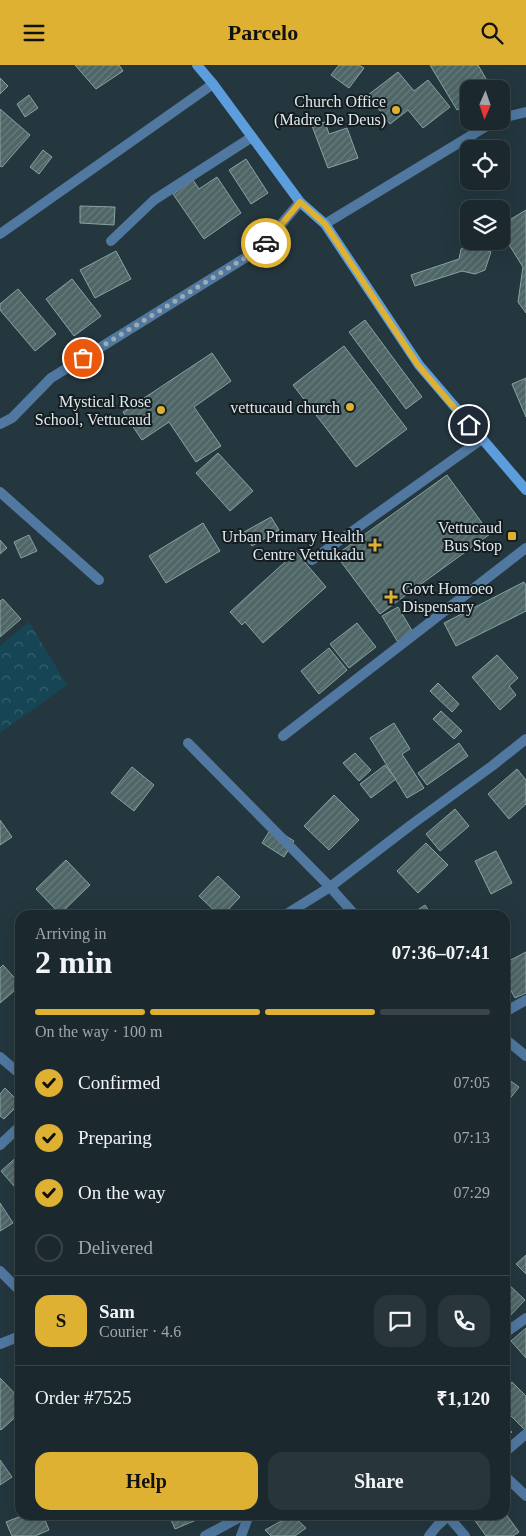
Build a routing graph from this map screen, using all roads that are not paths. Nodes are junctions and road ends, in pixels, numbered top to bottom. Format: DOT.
graph roads {
  1 [pos="202,66"];
  2 [pos="213,85"];
  3 [pos="526,112"];
  4 [pos="510,116"];
  5 [pos="480,130"];
  6 [pos="252,137"];
  7 [pos="300,202"];
  8 [pos="325,224"];
  9 [pos="0,234"];
  10 [pos="111,241"];
  11 [pos="0,424"];
  12 [pos="482,439"];
  13 [pos="526,490"];
  14 [pos="0,491"];
  15 [pos="526,548"];
  16 [pos="312,560"];
  17 [pos="99,580"];
  18 [pos="283,736"];
  19 [pos="526,739"];
  20 [pos="188,743"];
  21 [pos="330,887"];
  22 [pos="293,910"];
  23 [pos="351,910"];
  24 [pos="526,1000"];
  25 [pos="510,1009"];
  26 [pos="510,1043"];
  27 [pos="526,1056"];
  28 [pos="0,1057"];
  29 [pos="15,1070"];
  30 [pos="15,1131"];
  31 [pos="0,1145"];
  32 [pos="0,1271"];
  33 [pos="15,1286"];
  34 [pos="526,1318"];
  35 [pos="510,1329"];
  36 [pos="15,1337"];
  37 [pos="0,1343"];
  38 [pos="526,1434"];
  39 [pos="510,1447"];
  40 [pos="510,1480"];
  41 [pos="526,1496"];
  42 [pos="235,1520"];
  43 [pos="247,1520"];
  44 [pos="444,1520"];
  45 [pos="452,1520"];
  46 [pos="205,1536"];
  47 [pos="241,1536"];
  48 [pos="429,1536"];
  49 [pos="466,1536"];
  1 -- 2 [label="main road"];
  2 -- 6 [label="main road"];
  2 -- 9 [label="street"];
  3 -- 4 [label="street"];
  5 -- 8 [label="street"];
  6 -- 7 [label="main road"];
  6 -- 10 [label="street"];
  7 -- 8 [label="main road"];
  7 -- 11 [label="street"];
  8 -- 12 [label="main road"];
  12 -- 13 [label="main road"];
  12 -- 16 [label="street"];
  14 -- 17 [label="street"];
  15 -- 18 [label="street"];
  19 -- 21 [label="street"];
  20 -- 21 [label="street"];
  21 -- 22 [label="street"];
  21 -- 23 [label="street"];
  24 -- 25 [label="street"];
  26 -- 27 [label="street"];
  28 -- 29 [label="street"];
  30 -- 31 [label="street"];
  32 -- 33 [label="street"];
  34 -- 35 [label="street"];
  36 -- 37 [label="street"];
  38 -- 39 [label="street"];
  40 -- 41 [label="street"];
  42 -- 46 [label="street"];
  43 -- 47 [label="street"];
  44 -- 48 [label="street"];
  45 -- 49 [label="street"];
}
